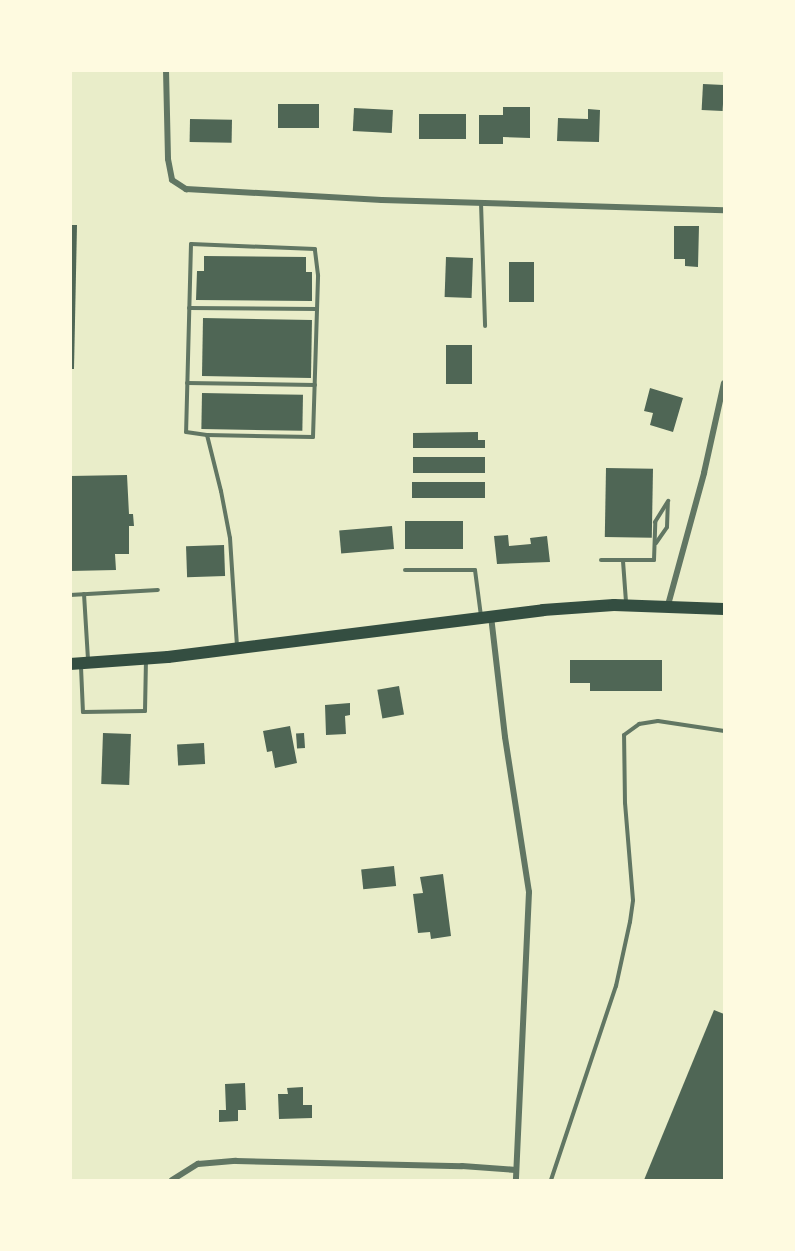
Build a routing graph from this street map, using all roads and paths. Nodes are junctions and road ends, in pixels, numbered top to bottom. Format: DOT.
graph roads {
  1 [pos="166,70"];
  2 [pos="481,203"];
  3 [pos="724,210"];
  4 [pos="189,308"];
  5 [pos="317,309"];
  6 [pos="485,326"];
  7 [pos="187,383"];
  8 [pos="724,383"];
  9 [pos="315,385"];
  10 [pos="207,435"];
  11 [pos="655,543"];
  12 [pos="601,560"];
  13 [pos="622,561"];
  14 [pos="405,570"];
  15 [pos="158,590"];
  16 [pos="84,594"];
  17 [pos="70,595"];
  18 [pos="626,605"];
  19 [pos="668,605"];
  20 [pos="724,609"];
  21 [pos="486,617"];
  22 [pos="237,649"];
  23 [pos="146,659"];
  24 [pos="80,664"];
  25 [pos="724,731"];
  26 [pos="516,1170"];
  27 [pos="172,1180"];
  28 [pos="516,1180"];
  29 [pos="551,1180"];
  1 -- 2 [label="street"];
  2 -- 3 [label="street"];
  2 -- 6 [label="lane"];
  4 -- 5 [label="lane"];
  4 -- 5 [label="lane"];
  4 -- 7 [label="lane"];
  5 -- 9 [label="lane"];
  7 -- 9 [label="lane"];
  7 -- 10 [label="lane"];
  8 -- 19 [label="street"];
  9 -- 10 [label="lane"];
  10 -- 22 [label="lane"];
  11 -- 11 [label="lane"];
  11 -- 13 [label="lane"];
  12 -- 13 [label="lane"];
  13 -- 18 [label="lane"];
  14 -- 21 [label="lane"];
  15 -- 16 [label="lane"];
  16 -- 17 [label="lane"];
  16 -- 24 [label="lane"];
  18 -- 19 [label="main road"];
  18 -- 21 [label="main road"];
  19 -- 20 [label="main road"];
  21 -- 22 [label="main road"];
  21 -- 26 [label="street"];
  22 -- 23 [label="main road"];
  23 -- 24 [label="main road"];
  23 -- 24 [label="lane"];
  25 -- 29 [label="lane"];
  26 -- 27 [label="street"];
  26 -- 28 [label="street"];
}
